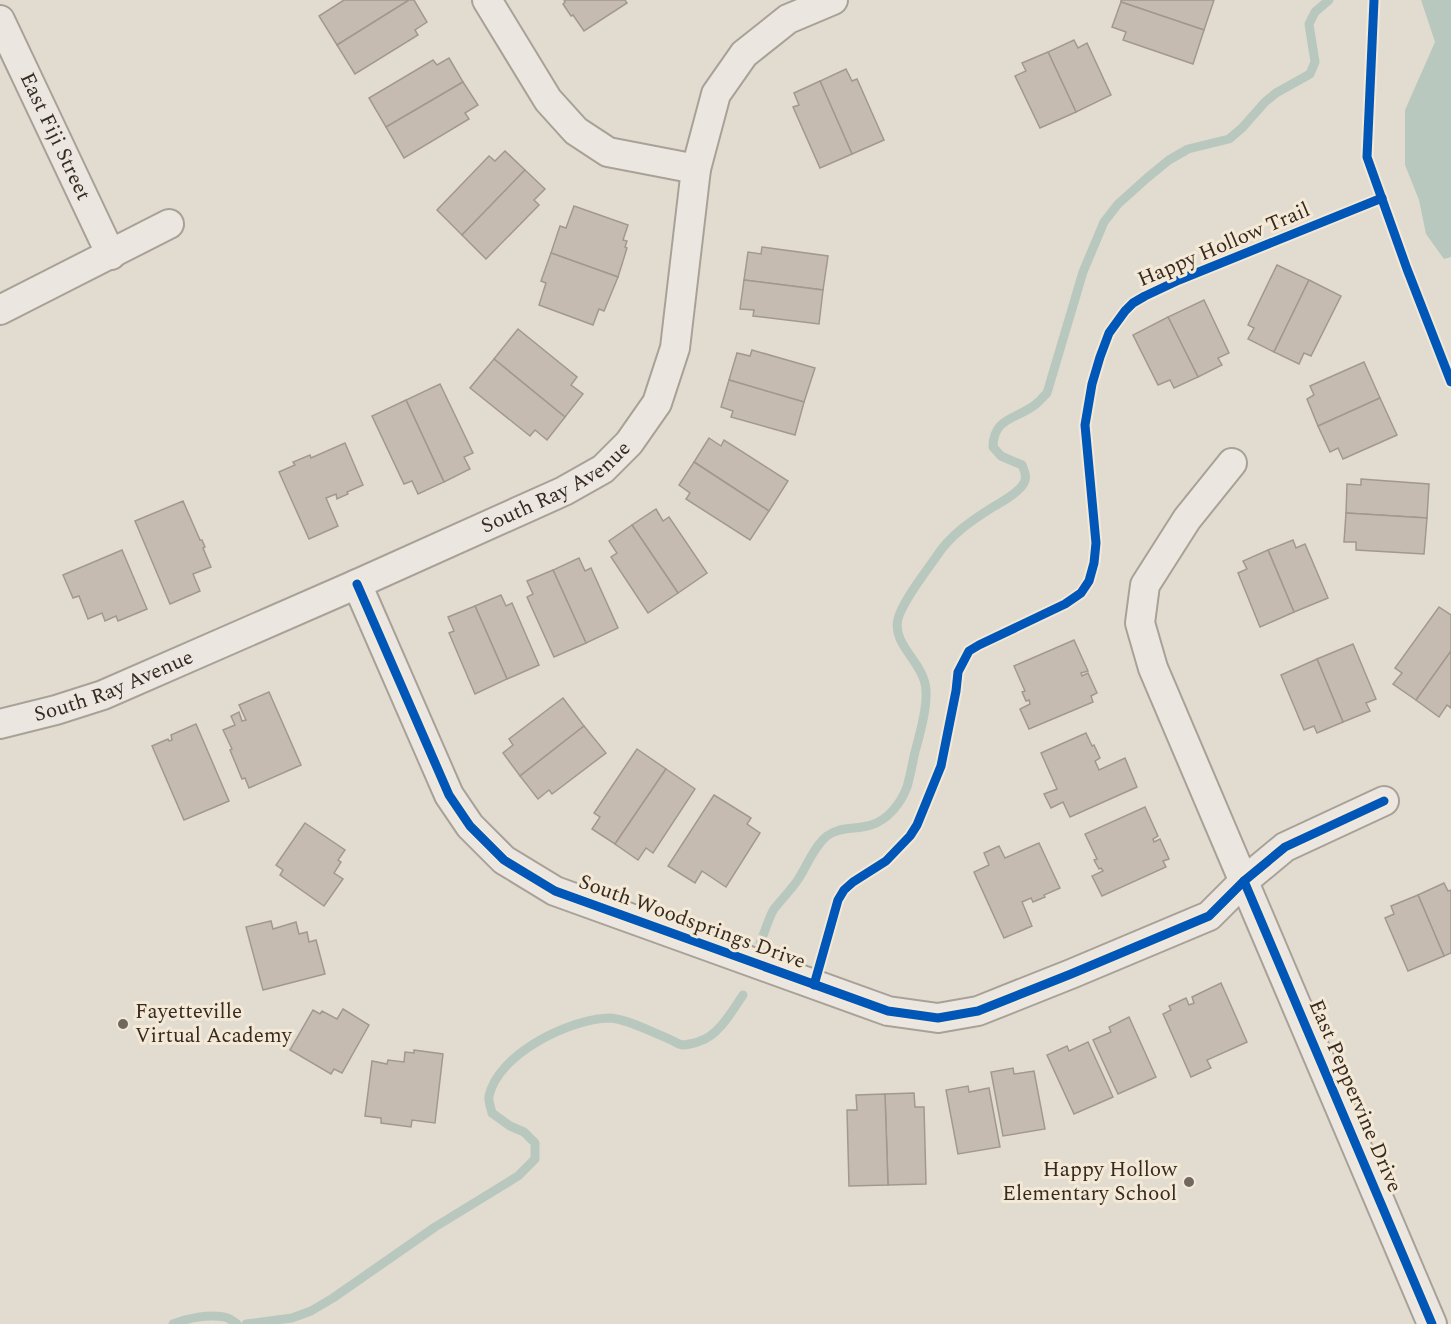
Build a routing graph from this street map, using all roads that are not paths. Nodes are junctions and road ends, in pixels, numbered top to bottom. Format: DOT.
graph roads {
  1 [pos="486,0"];
  2 [pos="833,0"];
  3 [pos="0,20"];
  4 [pos="696,169"];
  5 [pos="169,224"];
  6 [pos="111,255"];
  7 [pos="0,310"];
  8 [pos="1232,463"];
  9 [pos="357,584"];
  10 [pos="0,724"];
  11 [pos="1384,801"];
  12 [pos="1244,882"];
  13 [pos="1432,1324"];
  1 -- 4 [label="street"];
  2 -- 4 [label="street, South Ray Avenue"];
  3 -- 6 [label="street, East Fiji Street"];
  4 -- 9 [label="street, South Ray Avenue"];
  5 -- 6 [label="street"];
  6 -- 7 [label="street"];
  8 -- 12 [label="street, East Peppervine Drive"];
  9 -- 10 [label="street, South Ray Avenue"];
  9 -- 12 [label="street, South Woodsprings Drive"];
  11 -- 12 [label="street, South Woodsprings Drive"];
  12 -- 13 [label="street, East Peppervine Drive"];
}
